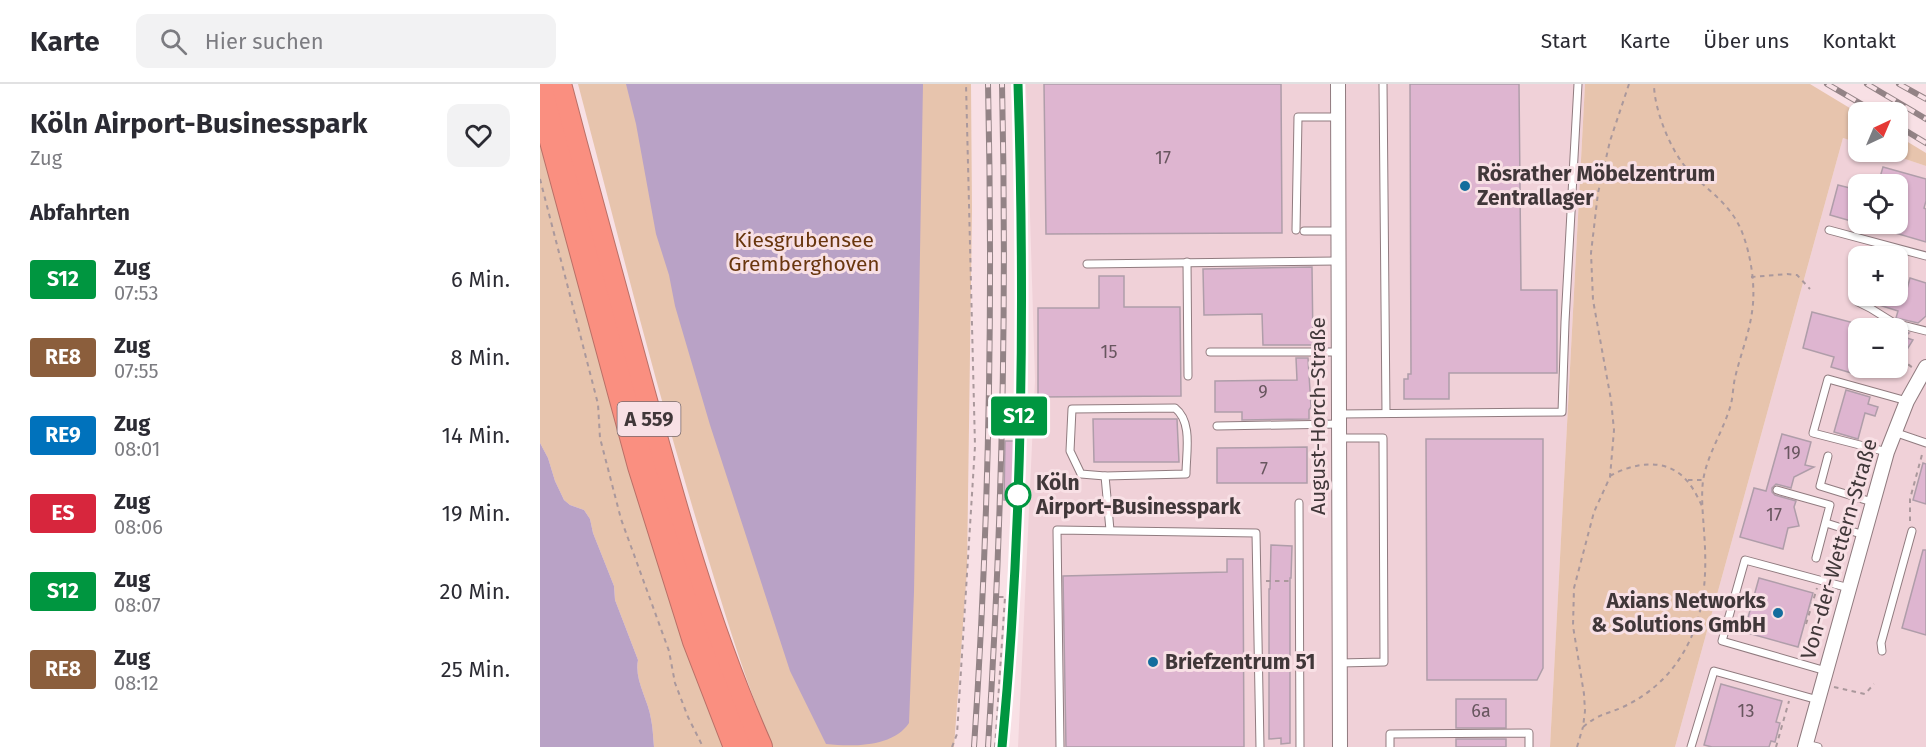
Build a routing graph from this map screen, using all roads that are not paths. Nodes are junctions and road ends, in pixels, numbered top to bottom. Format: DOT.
graph roads {
  1 [pos="558,84"];
  2 [pos="1338,84"];
  3 [pos="1383,84"];
  4 [pos="1578,84"];
  5 [pos="540,93"];
  6 [pos="1338,117"];
  7 [pos="1829,230"];
  8 [pos="1337,231"];
  9 [pos="1926,256"];
  10 [pos="1337,261"];
  11 [pos="1187,262"];
  12 [pos="1087,264"];
  13 [pos="1865,306"];
  14 [pos="1926,331"];
  15 [pos="1210,352"];
  16 [pos="1339,352"];
  17 [pos="1926,367"];
  18 [pos="1188,376"];
  19 [pos="1907,401"];
  20 [pos="1386,413"];
  21 [pos="1340,425"];
  22 [pos="1217,426"];
  23 [pos="1894,432"];
  24 [pos="1926,443"];
  25 [pos="1887,452"];
  26 [pos="1828,456"];
  27 [pos="1105,476"];
  28 [pos="1777,490"];
  29 [pos="1872,502"];
  30 [pos="1299,503"];
  31 [pos="1826,523"];
  32 [pos="1110,530"];
  33 [pos="1912,531"];
  34 [pos="1864,535"];
  35 [pos="1816,558"];
  36 [pos="1849,588"];
  37 [pos="1882,651"];
  38 [pos="1340,663"];
  39 [pos="1825,677"];
  40 [pos="1818,700"];
  41 [pos="1810,746"];
  42 [pos="737,747"];
  43 [pos="759,747"];
  44 [pos="1060,747"];
  45 [pos="1260,747"];
  46 [pos="1300,747"];
  47 [pos="1340,747"];
  48 [pos="1390,747"];
  49 [pos="1529,747"];
  50 [pos="1691,747"];
  1 -- 43 [label="highway, A 559"];
  2 -- 6 [label="street, August-Horch-Straße"];
  3 -- 20 [label="lane"];
  4 -- 20 [label="lane"];
  5 -- 42 [label="highway, A 559"];
  6 -- 8 [label="street, August-Horch-Straße"];
  6 -- 8 [label="lane"];
  7 -- 9 [label="lane"];
  8 -- 10 [label="street, August-Horch-Straße"];
  10 -- 11 [label="lane"];
  10 -- 16 [label="street, August-Horch-Straße"];
  11 -- 12 [label="lane"];
  11 -- 18 [label="lane"];
  13 -- 14 [label="lane"];
  15 -- 16 [label="lane"];
  16 -- 21 [label="street, August-Horch-Straße"];
  17 -- 19 [label="street, Von-der-Wettern-Straße"];
  19 -- 23 [label="street, Von-der-Wettern-Straße"];
  19 -- 25 [label="lane"];
  20 -- 21 [label="lane"];
  21 -- 22 [label="lane"];
  21 -- 38 [label="street, August-Horch-Straße"];
  21 -- 38 [label="lane"];
  23 -- 24 [label="lane"];
  23 -- 25 [label="street, Von-der-Wettern-Straße"];
  25 -- 29 [label="street, Von-der-Wettern-Straße"];
  26 -- 29 [label="lane"];
  27 -- 27 [label="lane"];
  27 -- 32 [label="lane"];
  28 -- 31 [label="lane"];
  29 -- 34 [label="street, Von-der-Wettern-Straße"];
  30 -- 46 [label="lane"];
  31 -- 34 [label="lane"];
  31 -- 35 [label="lane"];
  32 -- 44 [label="lane"];
  32 -- 45 [label="lane"];
  33 -- 37 [label="lane"];
  34 -- 36 [label="street, Von-der-Wettern-Straße"];
  36 -- 39 [label="street, Von-der-Wettern-Straße"];
  36 -- 39 [label="lane"];
  38 -- 47 [label="street, August-Horch-Straße"];
  39 -- 40 [label="street, Von-der-Wettern-Straße"];
  40 -- 41 [label="street, Von-der-Wettern-Straße"];
  40 -- 50 [label="lane"];
  48 -- 49 [label="lane"];
}
